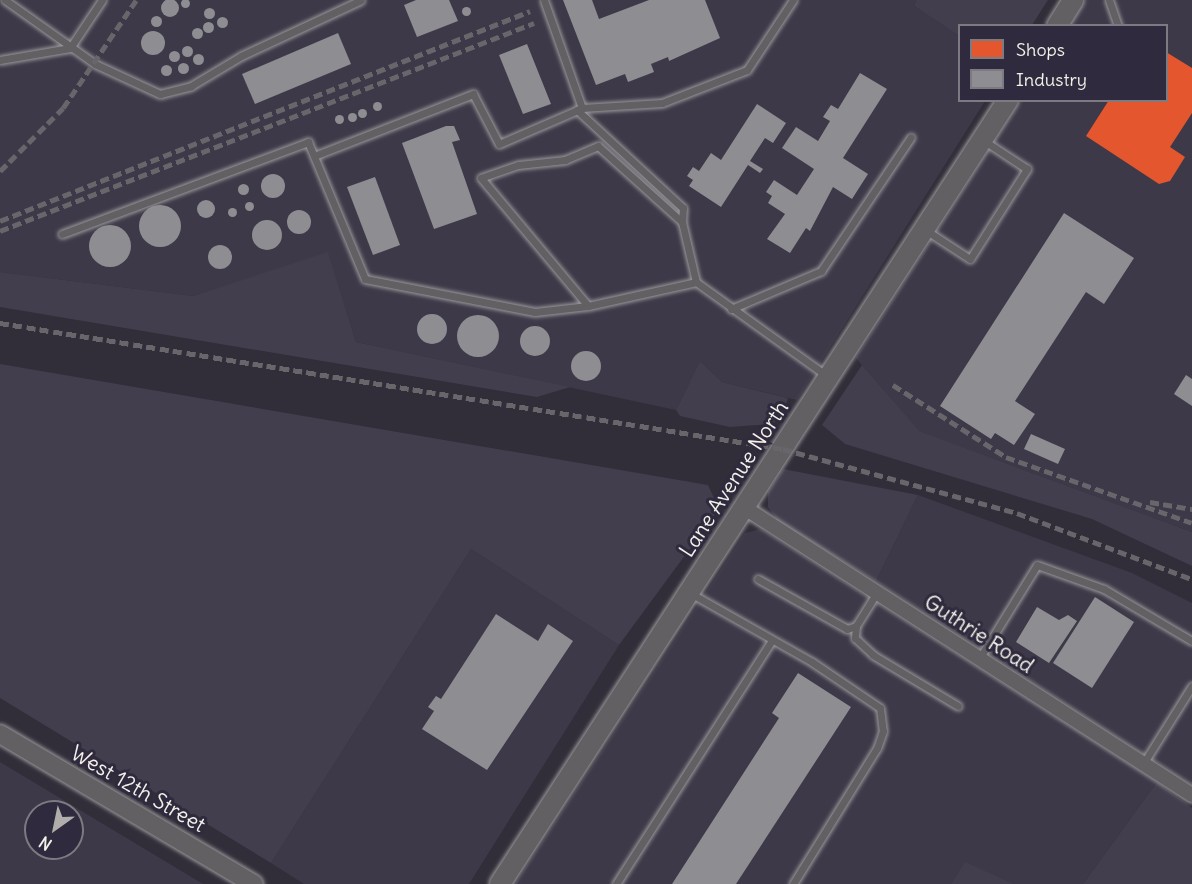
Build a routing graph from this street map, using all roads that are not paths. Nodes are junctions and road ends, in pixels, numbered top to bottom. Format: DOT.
graph roads {
  1 [pos="5,0"];
  2 [pos="102,0"];
  3 [pos="544,0"];
  4 [pos="793,0"];
  5 [pos="1073,0"];
  6 [pos="1109,0"];
  7 [pos="356,1"];
  8 [pos="1058,24"];
  9 [pos="1117,24"];
  10 [pos="73,44"];
  11 [pos="0,60"];
  12 [pos="1007,102"];
  13 [pos="580,109"];
  14 [pos="911,137"];
  15 [pos="983,140"];
  16 [pos="314,156"];
  17 [pos="682,222"];
  18 [pos="925,230"];
  19 [pos="62,234"];
  20 [pos="696,282"];
  21 [pos="588,306"];
  22 [pos="730,309"];
  23 [pos="829,377"];
  24 [pos="745,508"];
  25 [pos="758,579"];
  26 [pos="689,592"];
  27 [pos="877,593"];
  28 [pos="856,626"];
  29 [pos="1192,641"];
  30 [pos="770,643"];
  31 [pos="979,659"];
  32 [pos="1192,686"];
  33 [pos="958,706"];
  34 [pos="0,734"];
  35 [pos="1143,764"];
  36 [pos="1192,795"];
  37 [pos="254,884"];
  38 [pos="500,884"];
  39 [pos="616,884"];
  40 [pos="793,884"];
  1 -- 10 [label="lane"];
  2 -- 10 [label="lane"];
  3 -- 13 [label="lane"];
  4 -- 13 [label="lane"];
  5 -- 8 [label="main road"];
  6 -- 9 [label="lane"];
  7 -- 10 [label="lane"];
  10 -- 11 [label="lane"];
  12 -- 15 [label="main road, Lane Avenue North"];
  13 -- 16 [label="lane"];
  13 -- 17 [label="lane"];
  14 -- 22 [label="lane"];
  15 -- 18 [label="main road, Lane Avenue North"];
  15 -- 18 [label="lane"];
  16 -- 19 [label="lane"];
  16 -- 21 [label="lane"];
  17 -- 20 [label="lane"];
  17 -- 21 [label="lane"];
  18 -- 23 [label="main road, Lane Avenue North"];
  20 -- 21 [label="lane"];
  20 -- 22 [label="lane"];
  22 -- 23 [label="lane"];
  23 -- 24 [label="main road, Lane Avenue North"];
  24 -- 26 [label="main road, Lane Avenue North"];
  24 -- 27 [label="street, Guthrie Road"];
  25 -- 28 [label="lane"];
  26 -- 30 [label="lane"];
  26 -- 38 [label="main road, Lane Avenue North"];
  27 -- 28 [label="lane"];
  27 -- 31 [label="street, Guthrie Road"];
  28 -- 33 [label="lane"];
  29 -- 31 [label="lane"];
  30 -- 39 [label="lane"];
  30 -- 40 [label="lane"];
  31 -- 35 [label="street, Guthrie Road"];
  32 -- 35 [label="lane"];
  34 -- 37 [label="street, West 12th Street"];
  35 -- 36 [label="street, Guthrie Road"];
}
